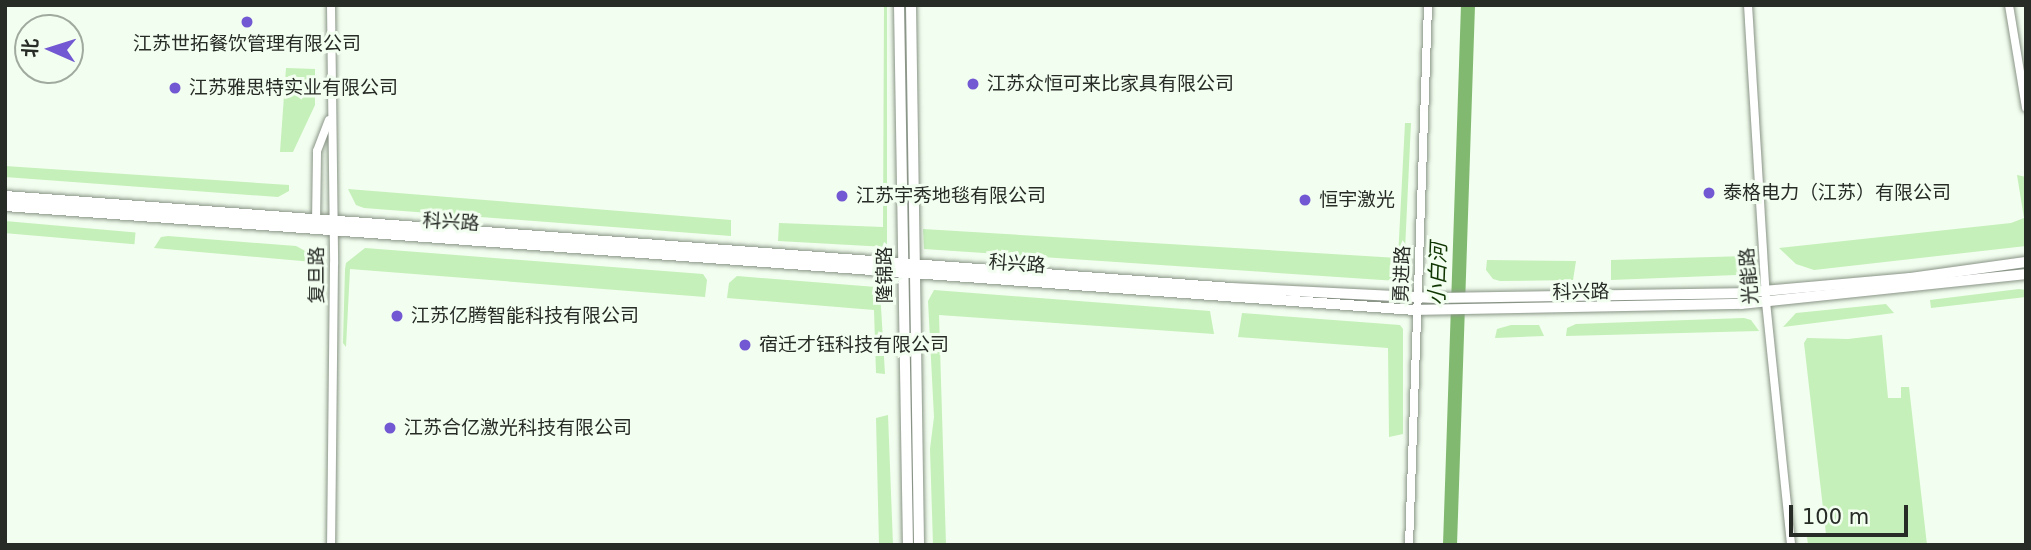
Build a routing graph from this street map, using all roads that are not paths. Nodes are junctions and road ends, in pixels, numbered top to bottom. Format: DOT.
graph roads {
  1 [pos="331,5"];
  2 [pos="899,5"];
  3 [pos="911,5"];
  4 [pos="1428,5"];
  5 [pos="1748,5"];
  6 [pos="2009,5"];
  7 [pos="2026,108"];
  8 [pos="331,114"];
  9 [pos="5,196"];
  10 [pos="5,206"];
  11 [pos="316,218"];
  12 [pos="333,219"];
  13 [pos="316,229"];
  14 [pos="333,231"];
  15 [pos="2026,262"];
  16 [pos="903,268"];
  17 [pos="915,269"];
  18 [pos="2026,274"];
  19 [pos="1416,297"];
  20 [pos="1765,297"];
  21 [pos="1416,310"];
  22 [pos="331,545"];
  23 [pos="908,545"];
  24 [pos="919,545"];
  25 [pos="1409,545"];
  26 [pos="1791,545"];
  1 -- 8 [label="street, 复旦路"];
  2 -- 16 [label="main road, 隆锦路"];
  3 -- 17 [label="main road, 隆锦路"];
  4 -- 19 [label="street, 勇进路"];
  5 -- 20 [label="street, 光能路"];
  6 -- 7 [label="street"];
  8 -- 11 [label="street"];
  8 -- 12 [label="street, 复旦路"];
  9 -- 11 [label="main road, 科兴路"];
  10 -- 13 [label="main road, 科兴路"];
  11 -- 12 [label="main road, 科兴路"];
  11 -- 13 [label="street"];
  12 -- 14 [label="street, 复旦路"];
  12 -- 16 [label="main road, 科兴路"];
  13 -- 14 [label="main road, 科兴路"];
  14 -- 16 [label="main road, 科兴路"];
  14 -- 22 [label="street, 复旦路"];
  15 -- 20 [label="main road, 科兴路"];
  16 -- 17 [label="main road, 科兴路"];
  16 -- 23 [label="main road, 隆锦路"];
  17 -- 19 [label="main road, 科兴路"];
  17 -- 21 [label="main road, 科兴路"];
  17 -- 24 [label="main road, 隆锦路"];
  18 -- 20 [label="main road, 科兴路"];
  19 -- 20 [label="main road, 科兴路"];
  19 -- 21 [label="street, 勇进路"];
  20 -- 21 [label="main road, 科兴路"];
  20 -- 26 [label="street, 光能路"];
  21 -- 25 [label="street, 勇进路"];
}
